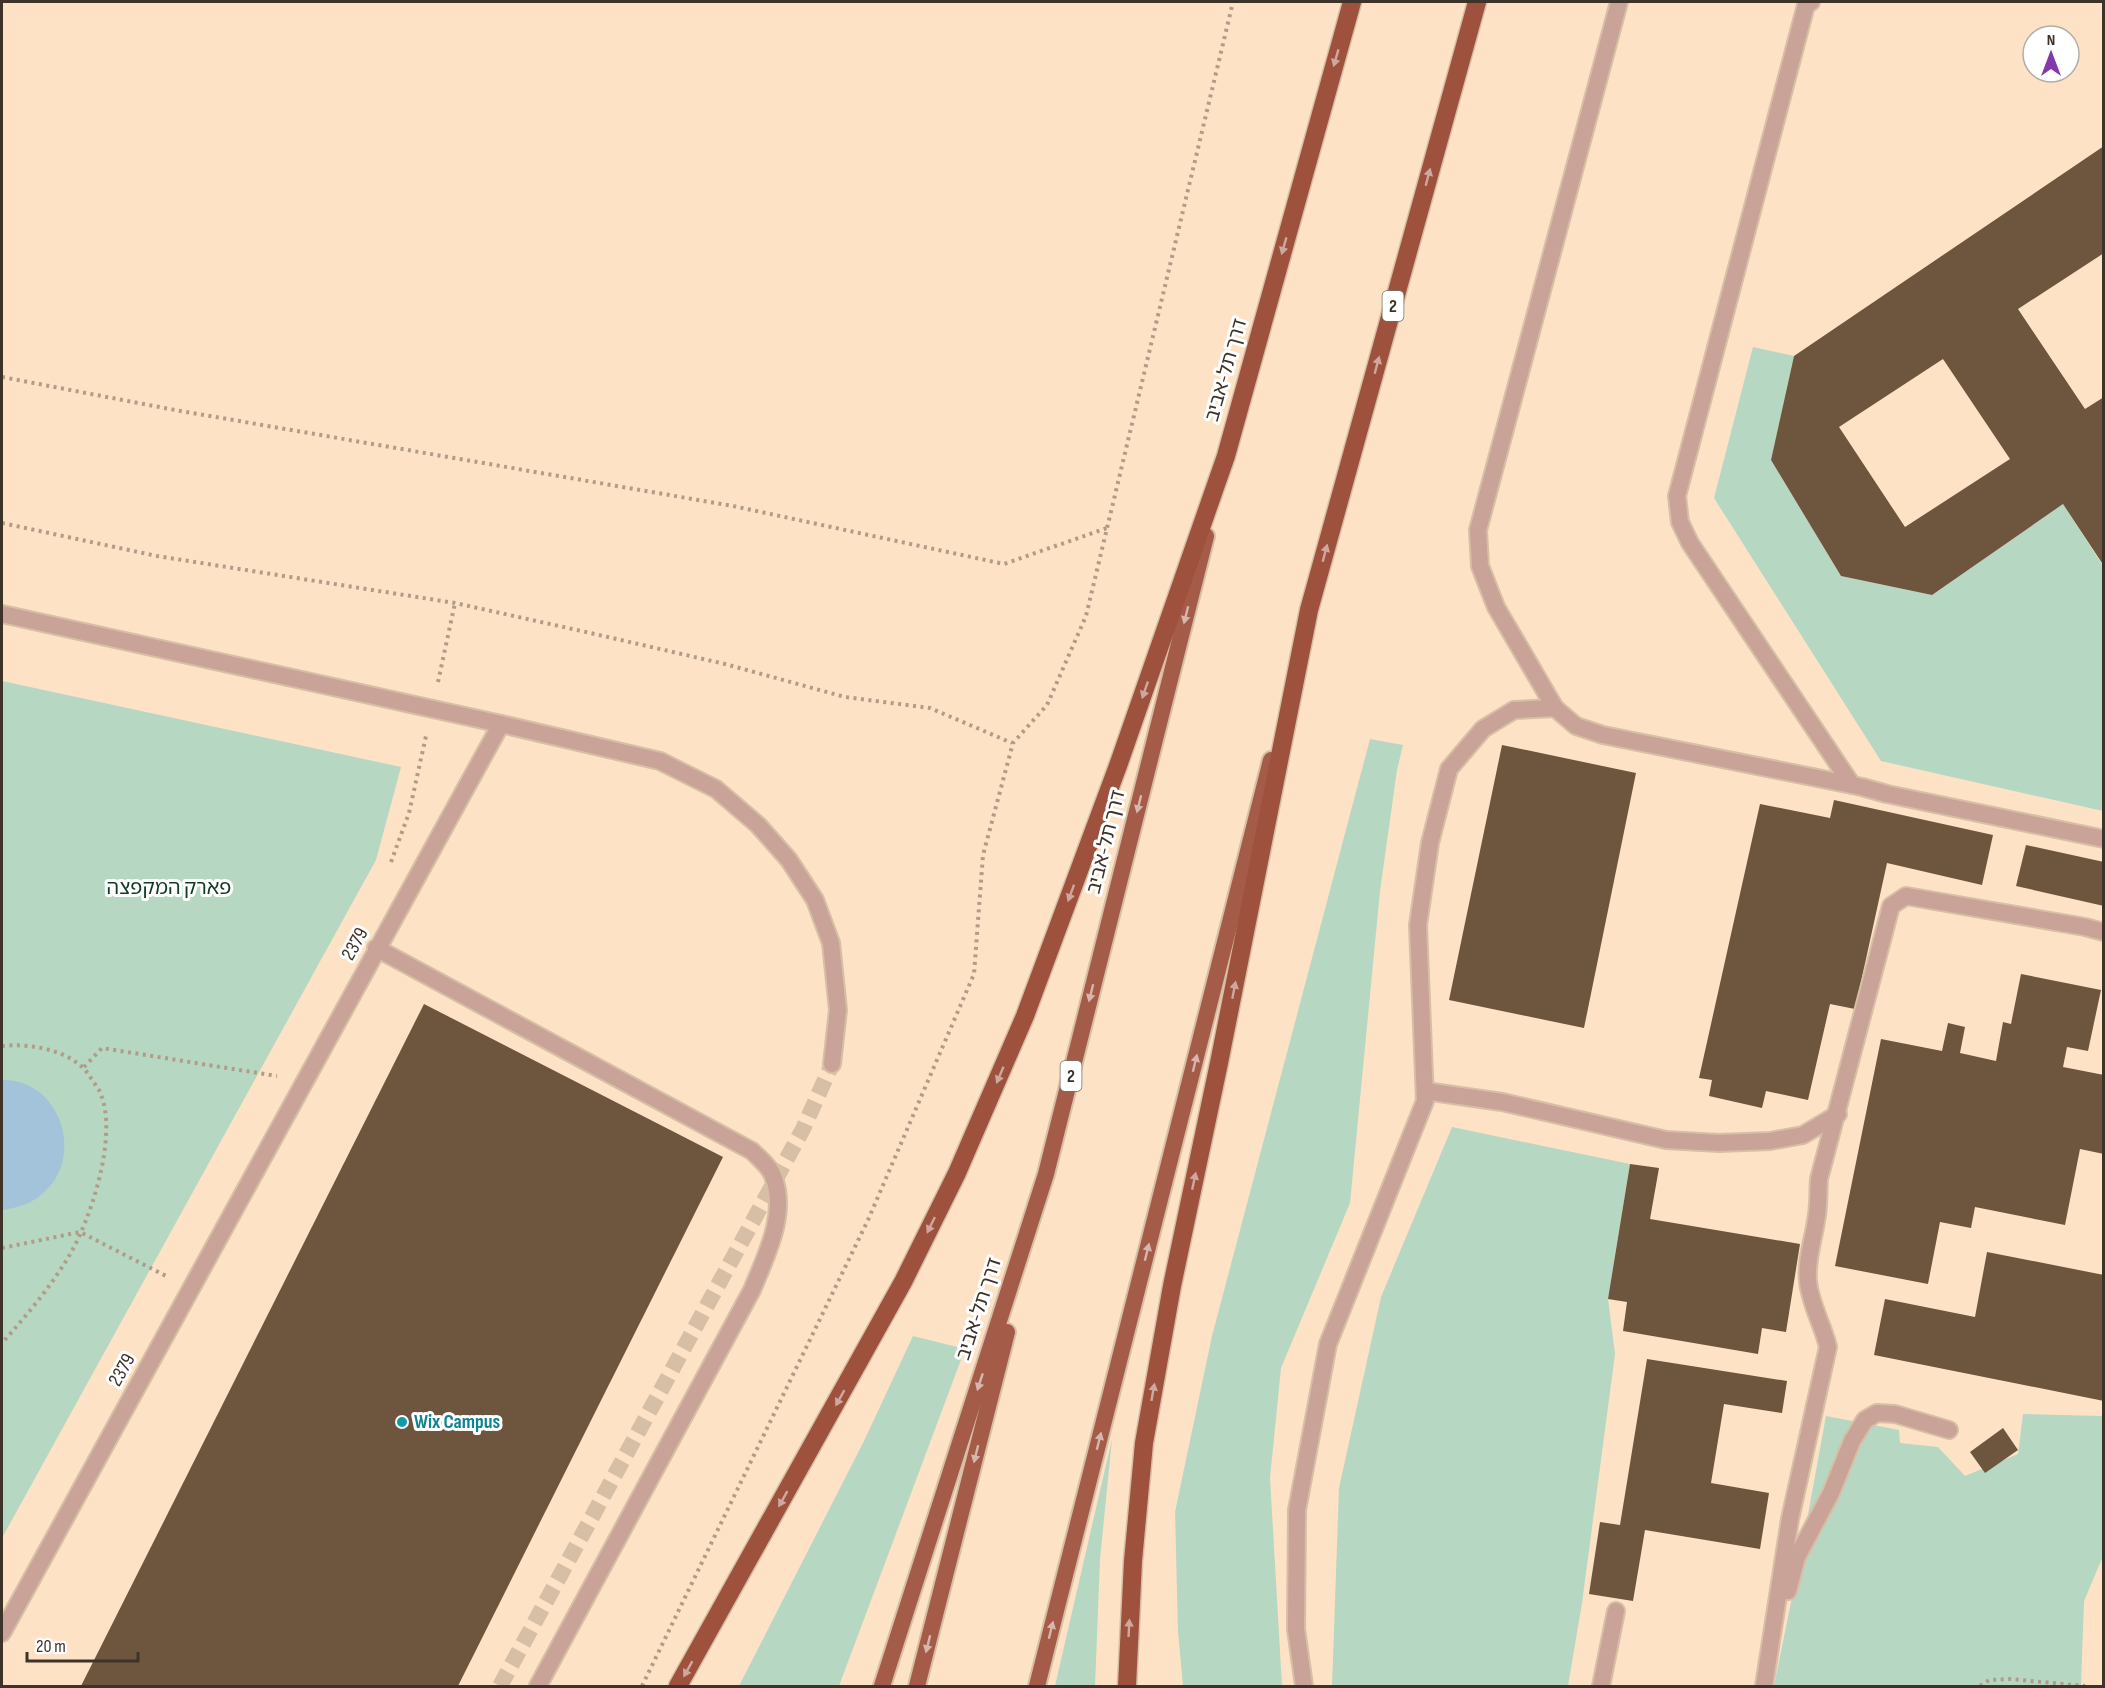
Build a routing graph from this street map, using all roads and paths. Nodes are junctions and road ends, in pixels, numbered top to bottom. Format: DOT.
graph roads {
  1 [pos="1233,2"];
  2 [pos="1352,2"];
  3 [pos="1477,2"];
  4 [pos="1619,2"];
  5 [pos="1811,2"];
  6 [pos="2,377"];
  7 [pos="1226,456"];
  8 [pos="2,523"];
  9 [pos="1108,528"];
  10 [pos="455,603"];
  11 [pos="1309,609"];
  12 [pos="2,614"];
  13 [pos="1555,708"];
  14 [pos="432,709"];
  15 [pos="501,724"];
  16 [pos="1013,743"];
  17 [pos="1852,785"];
  18 [pos="2103,839"];
  19 [pos="389,868"];
  20 [pos="2103,932"];
  21 [pos="376,948"];
  22 [pos="2,1046"];
  23 [pos="832,1064"];
  24 [pos="84,1067"];
  25 [pos="273,1086"];
  26 [pos="1425,1091"];
  27 [pos="1838,1114"];
  28 [pos="1046,1174"];
  29 [pos="80,1232"];
  30 [pos="2,1248"];
  31 [pos="174,1268"];
  32 [pos="2,1343"];
  33 [pos="1949,1430"];
  34 [pos="1616,1611"];
  35 [pos="2,1633"];
  36 [pos="1768,1664"];
  37 [pos="538,1686"];
  38 [pos="642,1686"];
  39 [pos="678,1686"];
  40 [pos="882,1686"];
  41 [pos="917,1686"];
  42 [pos="1037,1686"];
  43 [pos="1127,1686"];
  44 [pos="1304,1686"];
  45 [pos="1601,1686"];
  46 [pos="1764,1686"];
  47 [pos="1980,1686"];
  48 [pos="2085,1686"];
  1 -- 9 [label="path"];
  2 -- 7 [label="highway, דרך תל-אביב / 2, one-way"];
  11 -- 3 [label="highway, 2, one-way"];
  4 -- 13 [label="street"];
  5 -- 17 [label="street"];
  6 -- 9 [label="path"];
  7 -- 28 [label="highway, דרך תל-אביב / 2, one-way"];
  7 -- 39 [label="highway, one-way"];
  8 -- 10 [label="path"];
  9 -- 16 [label="path"];
  10 -- 14 [label="path"];
  10 -- 16 [label="path"];
  42 -- 11 [label="highway, 2, one-way"];
  43 -- 11 [label="highway, one-way"];
  12 -- 14 [label="street"];
  13 -- 17 [label="street"];
  13 -- 26 [label="street"];
  14 -- 15 [label="street"];
  14 -- 19 [label="path"];
  15 -- 21 [label="street, 2379"];
  15 -- 23 [label="street"];
  16 -- 38 [label="path"];
  17 -- 18 [label="street"];
  20 -- 27 [label="street"];
  21 -- 35 [label="street, 2379"];
  21 -- 37 [label="street"];
  22 -- 24 [label="path"];
  24 -- 25 [label="path"];
  24 -- 29 [label="path"];
  26 -- 27 [label="street"];
  26 -- 44 [label="street"];
  27 -- 36 [label="street"];
  28 -- 40 [label="highway, דרך תל-אביב / 2, one-way"];
  28 -- 41 [label="highway, one-way"];
  29 -- 30 [label="path"];
  29 -- 31 [label="path"];
  29 -- 32 [label="path"];
  33 -- 36 [label="street"];
  34 -- 45 [label="street"];
  36 -- 46 [label="street"];
  47 -- 48 [label="path"];
}
